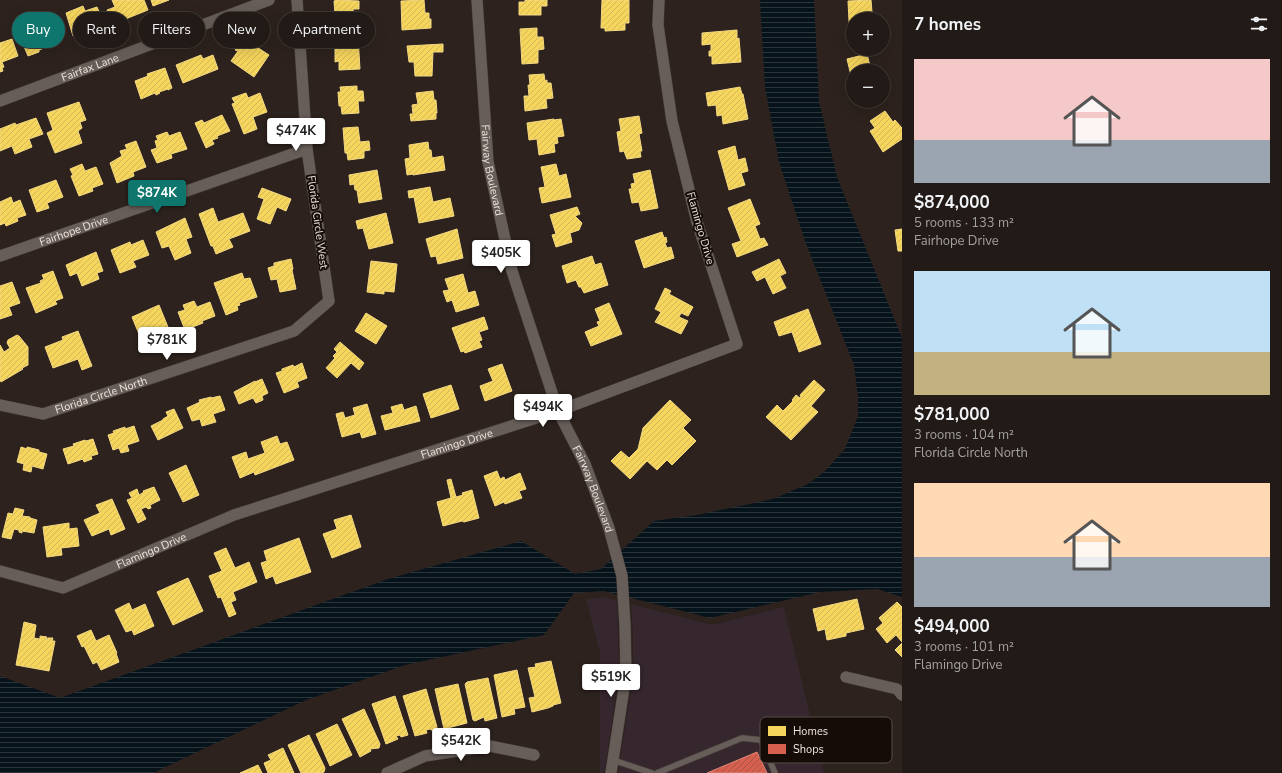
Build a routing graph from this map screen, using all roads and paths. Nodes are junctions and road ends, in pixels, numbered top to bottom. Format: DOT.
graph roads {
  1 [pos="269,0"];
  2 [pos="297,0"];
  3 [pos="476,0"];
  4 [pos="659,0"];
  5 [pos="0,100"];
  6 [pos="307,149"];
  7 [pos="0,256"];
  8 [pos="329,301"];
  9 [pos="0,405"];
  10 [pos="558,411"];
  11 [pos="0,571"];
  12 [pos="846,677"];
  13 [pos="902,695"];
  14 [pos="760,740"];
  15 [pos="534,755"];
  16 [pos="613,760"];
  17 [pos="771,763"];
  18 [pos="387,773"];
  19 [pos="611,773"];
  20 [pos="652,773"];
  21 [pos="657,773"];
  22 [pos="775,773"];
  1 -- 5 [label="street, Fairfax Lane"];
  2 -- 6 [label="street, Florida Circle West"];
  3 -- 10 [label="street, Fairway Boulevard"];
  4 -- 10 [label="street, Flamingo Drive"];
  6 -- 7 [label="street, Fairhope Drive"];
  6 -- 8 [label="street, Florida Circle West"];
  8 -- 9 [label="street, Florida Circle North"];
  10 -- 11 [label="street, Flamingo Drive"];
  10 -- 16 [label="street, Fairway Boulevard"];
  12 -- 13 [label="street"];
  14 -- 21 [label="lane"];
  15 -- 18 [label="street"];
  16 -- 19 [label="street, Fairway Boulevard"];
  16 -- 20 [label="lane"];
  17 -- 22 [label="lane"];
}
